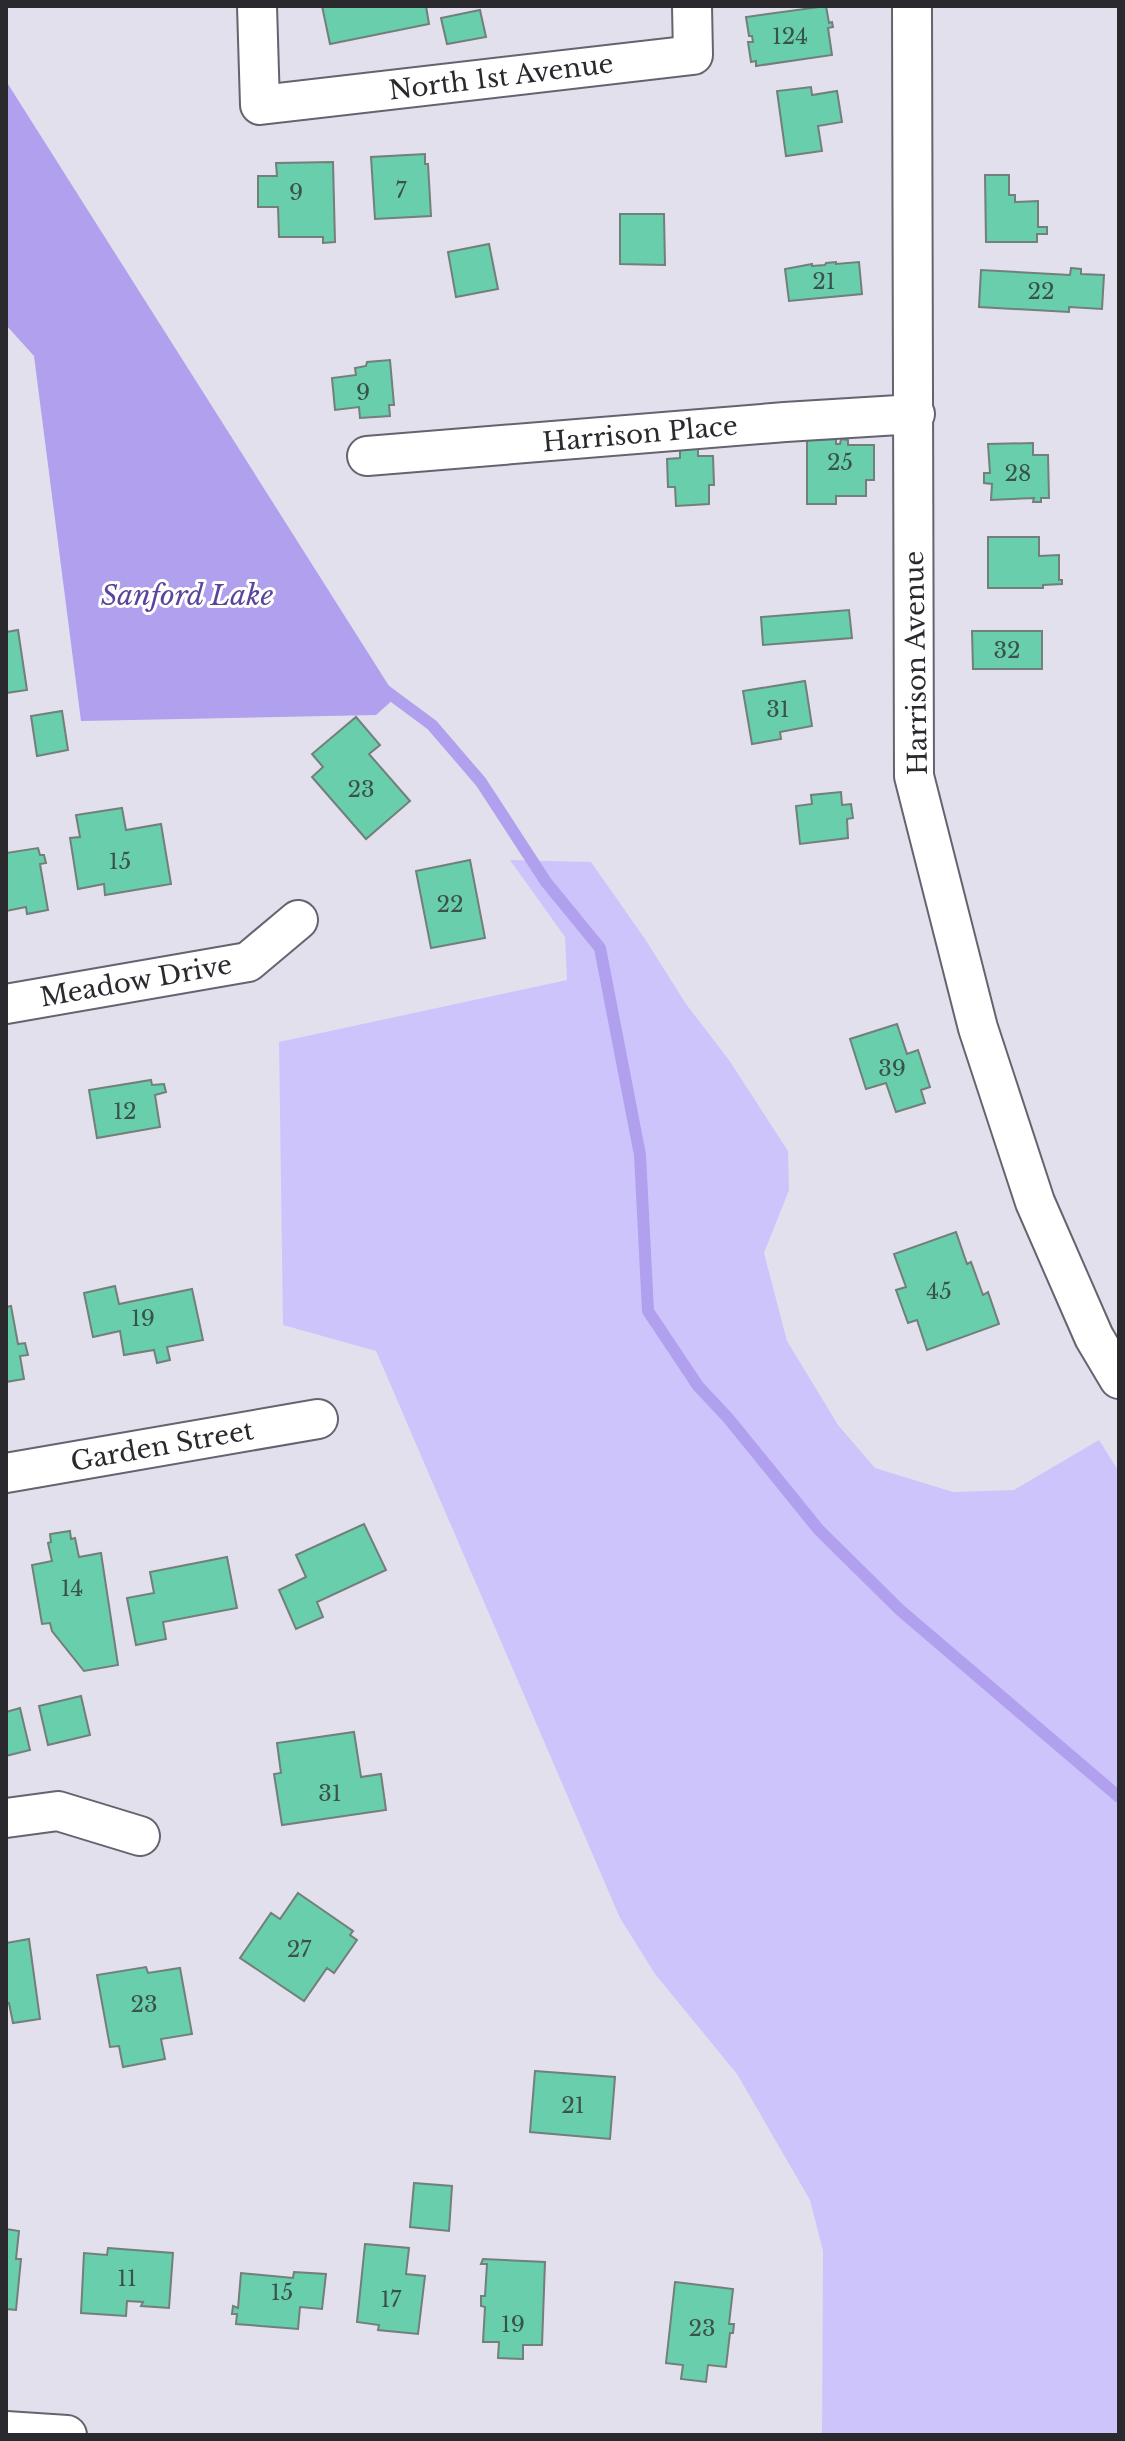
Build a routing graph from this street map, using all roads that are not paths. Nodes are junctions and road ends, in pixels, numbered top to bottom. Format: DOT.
graph roads {
  1 [pos="257,6"];
  2 [pos="692,6"];
  3 [pos="912,6"];
  4 [pos="915,414"];
  5 [pos="367,456"];
  6 [pos="298,920"];
  7 [pos="6,1004"];
  8 [pos="1119,1379"];
  9 [pos="318,1419"];
  10 [pos="6,1473"];
  11 [pos="6,1818"];
  12 [pos="140,1836"];
  13 [pos="6,2431"];
  14 [pos="67,2435"];
  1 -- 2 [label="street, North 1st Avenue"];
  3 -- 4 [label="street, Harrison Avenue"];
  4 -- 5 [label="street, Harrison Place"];
  4 -- 8 [label="street, Harrison Avenue"];
  6 -- 7 [label="street, Meadow Drive"];
  9 -- 10 [label="street, Garden Street"];
  11 -- 12 [label="street"];
  13 -- 14 [label="street"];
}
